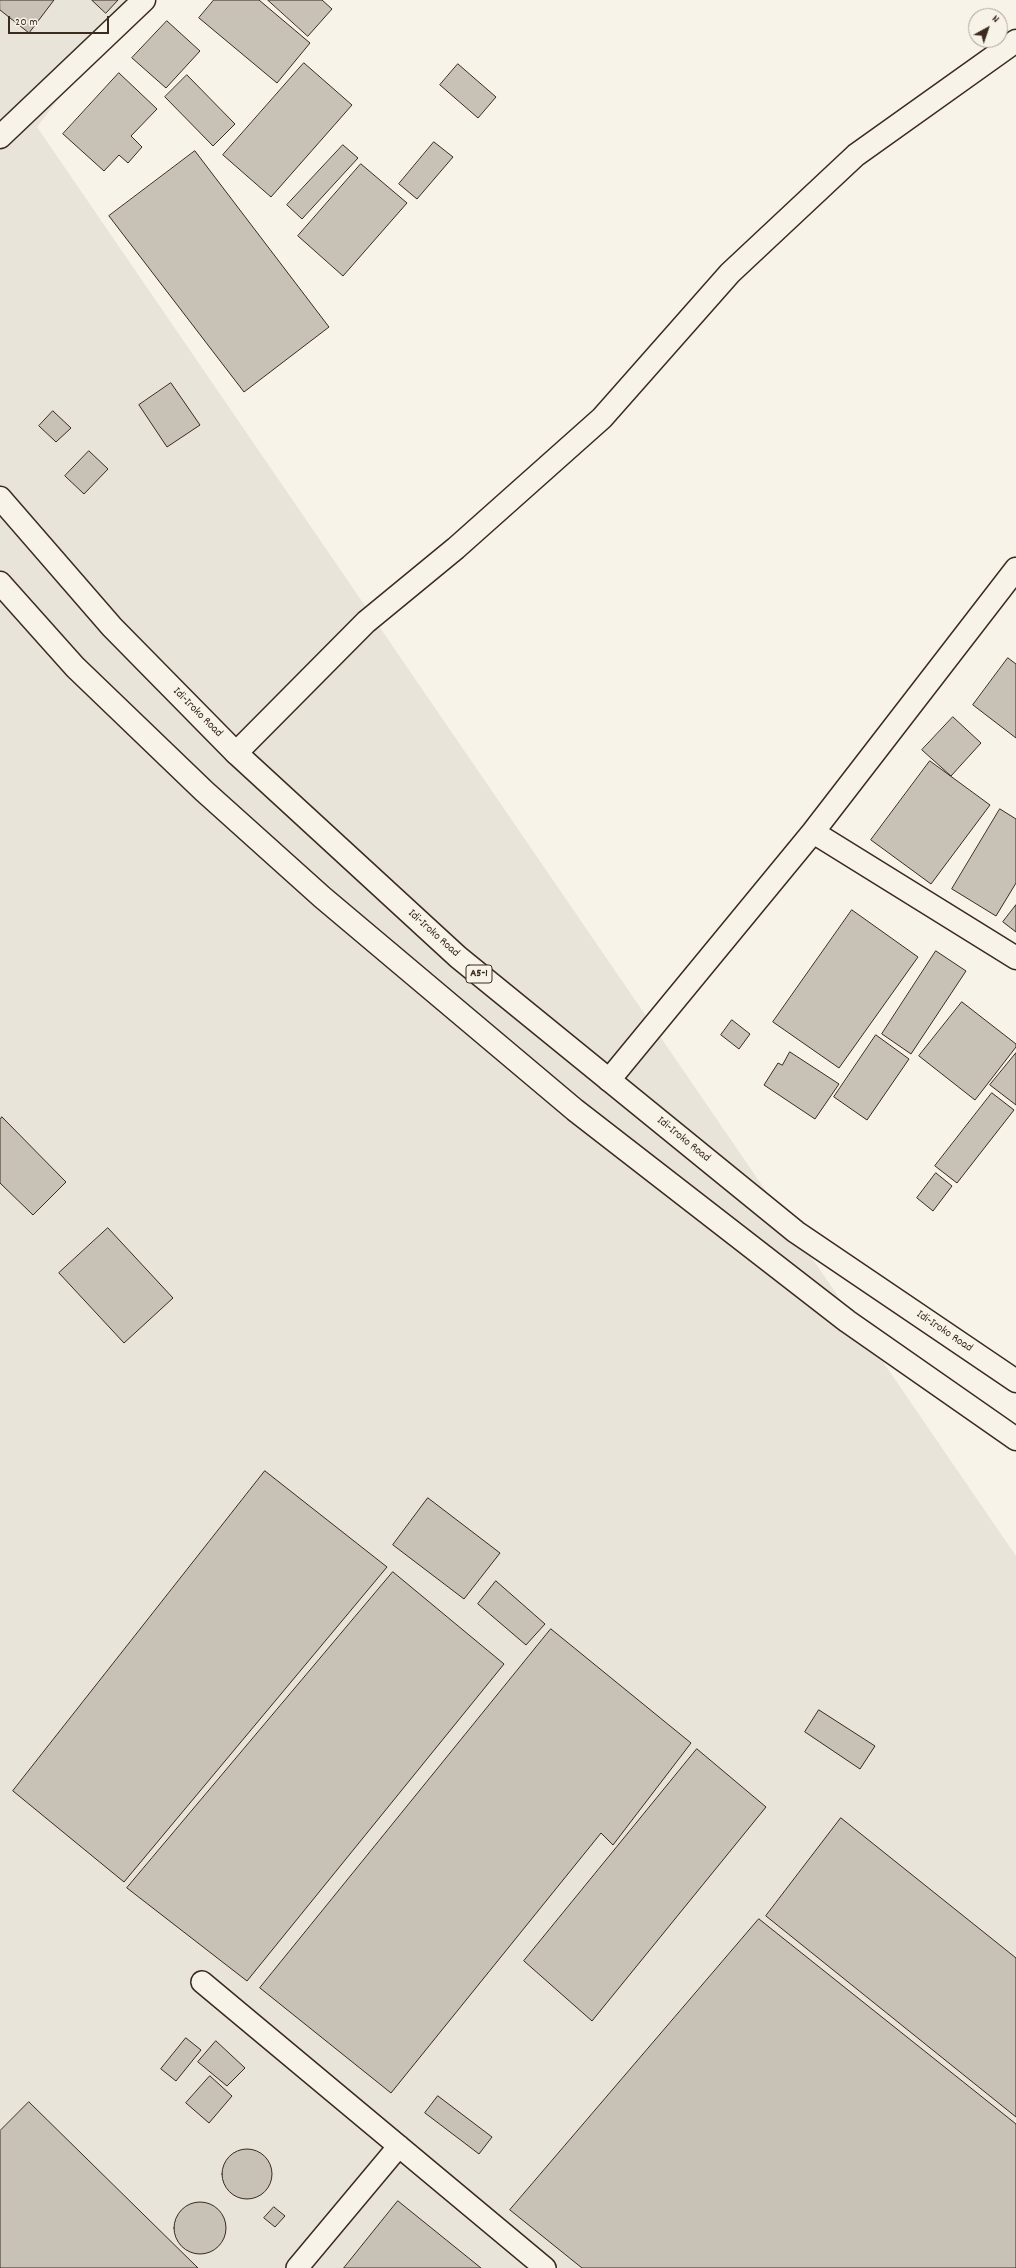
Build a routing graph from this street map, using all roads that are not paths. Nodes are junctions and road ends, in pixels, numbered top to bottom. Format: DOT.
graph roads {
  1 [pos="144,0"];
  2 [pos="1016,41"];
  3 [pos="0,137"];
  4 [pos="0,498"];
  5 [pos="1016,569"];
  6 [pos="0,583"];
  7 [pos="236,753"];
  8 [pos="813,832"];
  9 [pos="1016,958"];
  10 [pos="609,1080"];
  11 [pos="1016,1382"];
  12 [pos="1016,1438"];
  13 [pos="202,1982"];
  14 [pos="399,2146"];
  15 [pos="297,2268"];
  16 [pos="545,2268"];
  1 -- 3 [label="main road"];
  2 -- 7 [label="main road"];
  4 -- 7 [label="main road, Idi-Iroko Road / A5-1"];
  5 -- 8 [label="main road"];
  6 -- 12 [label="main road"];
  7 -- 10 [label="main road, Idi-Iroko Road / A5-1"];
  8 -- 9 [label="main road"];
  8 -- 10 [label="main road"];
  10 -- 11 [label="main road, Idi-Iroko Road / A5-1"];
  13 -- 14 [label="lane"];
  14 -- 15 [label="lane"];
  14 -- 16 [label="lane"];
}
